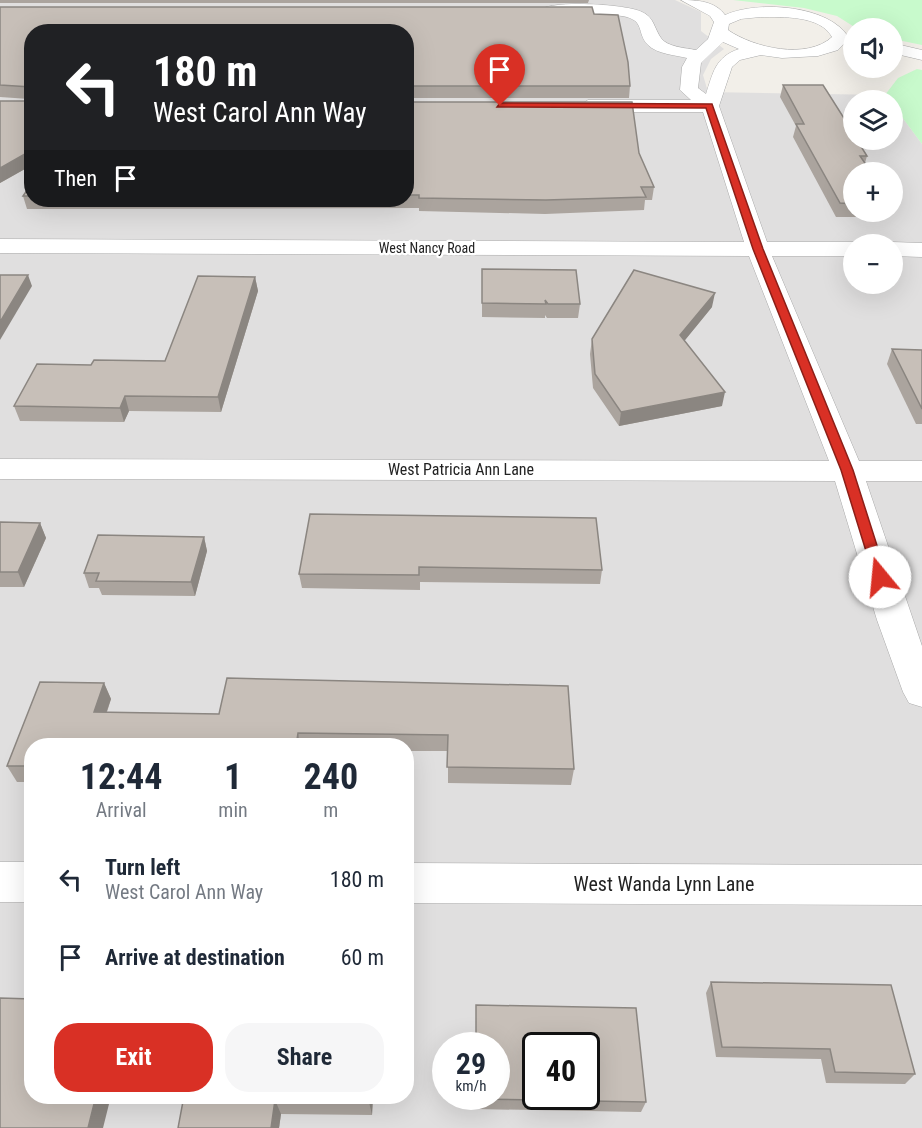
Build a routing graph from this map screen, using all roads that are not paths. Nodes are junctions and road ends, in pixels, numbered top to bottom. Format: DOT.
graph roads {
  1 [pos="689,0"];
  2 [pos="715,0"];
  3 [pos="533,10"];
  4 [pos="761,12"];
  5 [pos="721,27"];
  6 [pos="843,33"];
  7 [pos="843,37"];
  8 [pos="828,48"];
  9 [pos="843,49"];
  10 [pos="760,50"];
  11 [pos="903,51"];
  12 [pos="698,55"];
  13 [pos="922,55"];
  14 [pos="903,61"];
  15 [pos="922,65"];
  16 [pos="570,106"];
  17 [pos="710,106"];
  18 [pos="0,246"];
  19 [pos="758,249"];
  20 [pos="843,249"];
  21 [pos="903,249"];
  22 [pos="922,250"];
  23 [pos="0,469"];
  24 [pos="847,470"];
  25 [pos="922,471"];
  26 [pos="922,692"];
  27 [pos="0,882"];
  28 [pos="24,882"];
  29 [pos="414,883"];
  30 [pos="922,885"];
  1 -- 5 [label="street"];
  2 -- 4 [label="street"];
  3 -- 12 [label="street"];
  4 -- 5 [label="street"];
  4 -- 6 [label="street"];
  5 -- 10 [label="street"];
  5 -- 12 [label="street"];
  7 -- 8 [label="street"];
  8 -- 9 [label="street"];
  8 -- 10 [label="street"];
  10 -- 17 [label="street"];
  11 -- 13 [label="street"];
  12 -- 17 [label="street"];
  14 -- 15 [label="street"];
  16 -- 17 [label="street"];
  17 -- 19 [label="street"];
  18 -- 19 [label="street, West Nancy Road"];
  19 -- 20 [label="street, West Nancy Road"];
  19 -- 24 [label="street"];
  21 -- 22 [label="street"];
  23 -- 24 [label="street, West Patricia Ann Lane"];
  24 -- 25 [label="street, West Patricia Ann Lane"];
  24 -- 26 [label="street"];
  27 -- 28 [label="street"];
  29 -- 30 [label="street, West Wanda Lynn Lane"];
}
